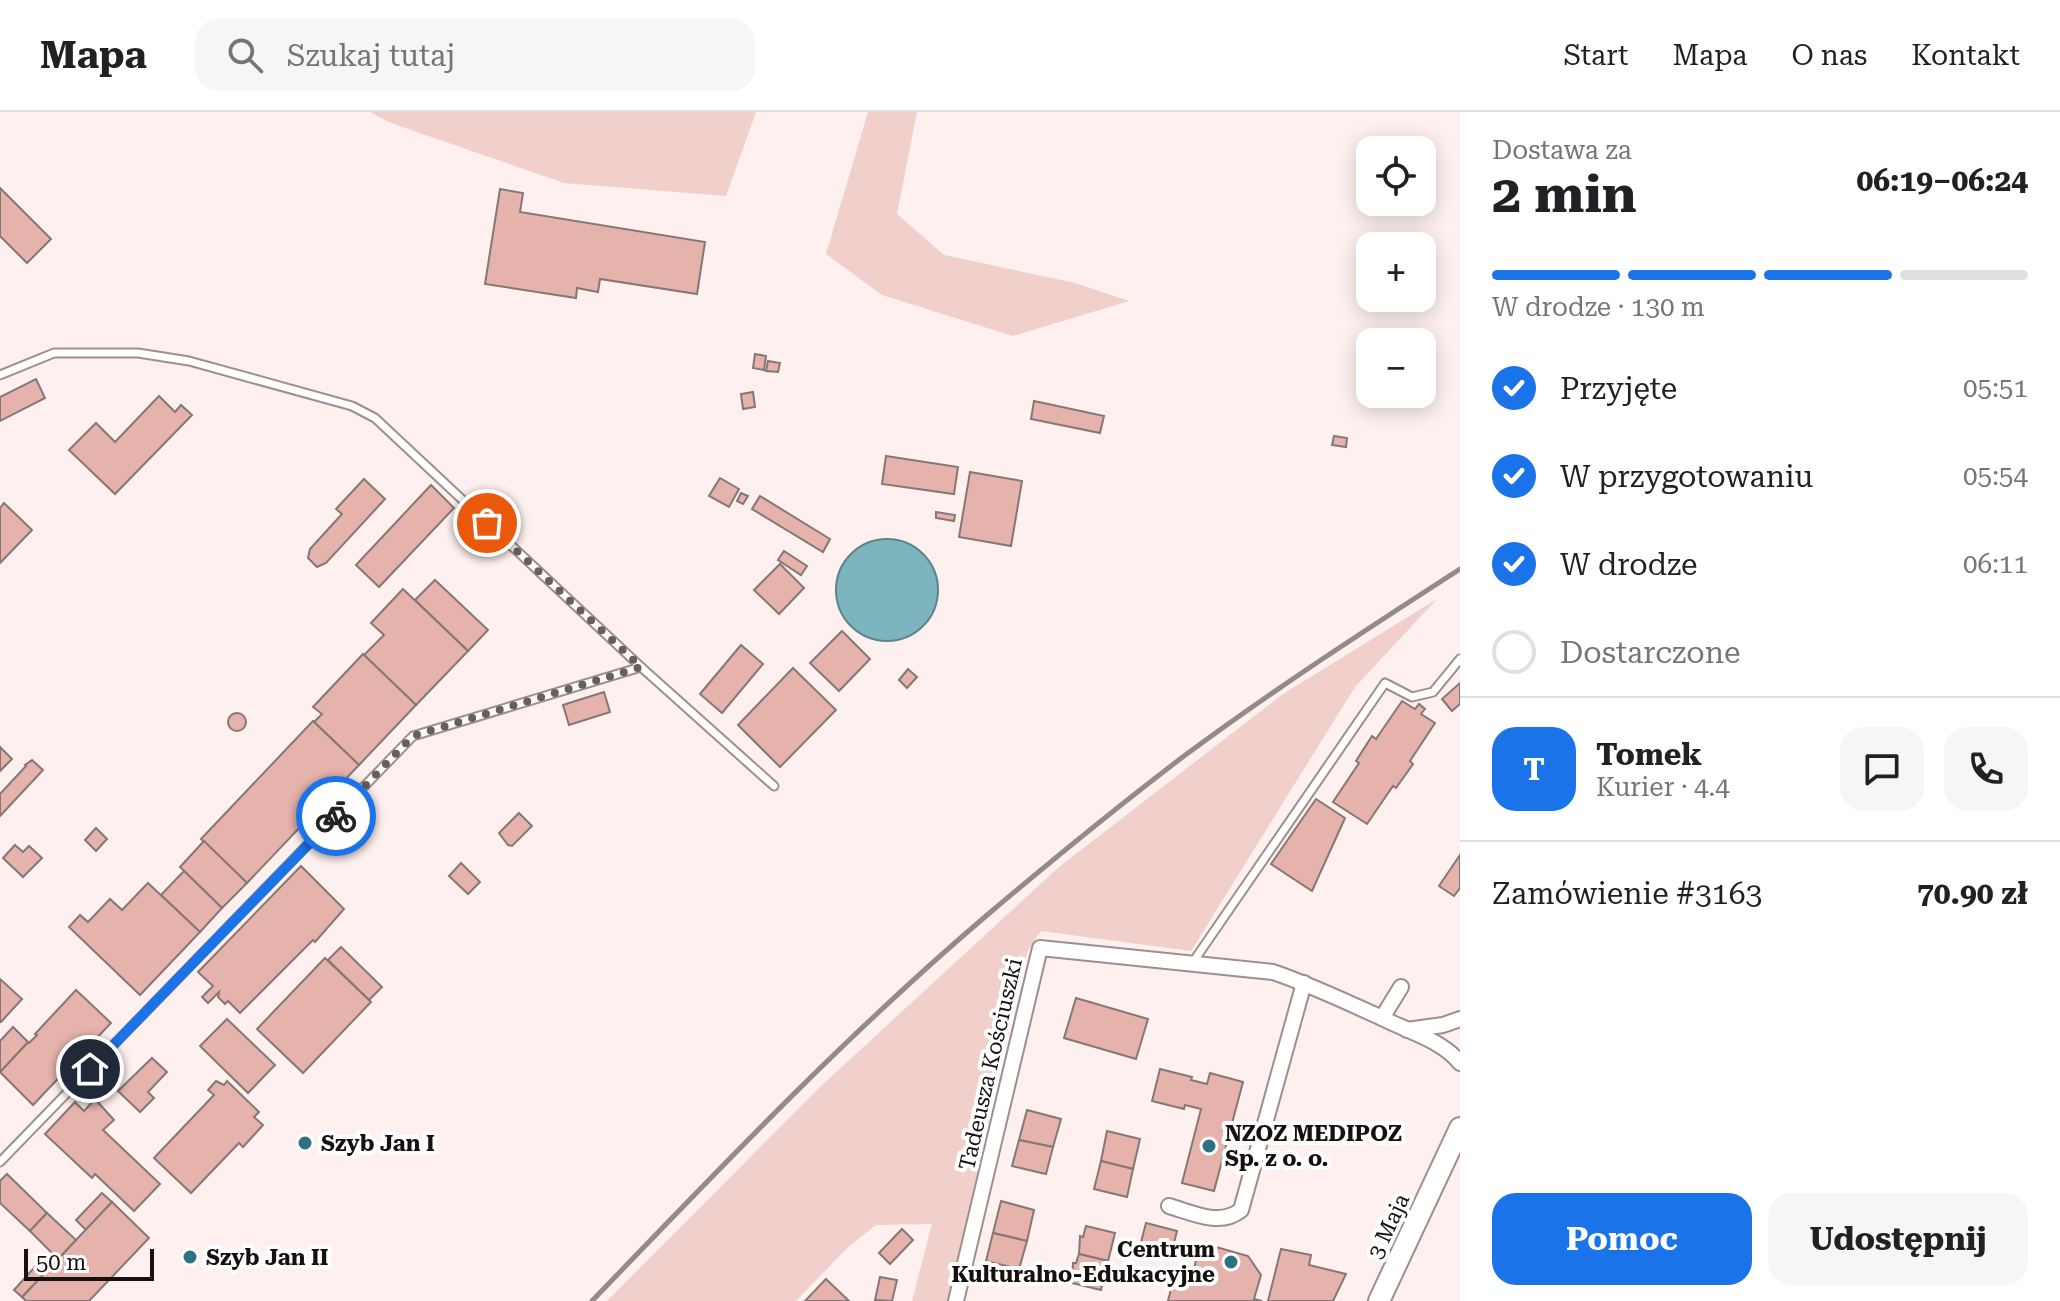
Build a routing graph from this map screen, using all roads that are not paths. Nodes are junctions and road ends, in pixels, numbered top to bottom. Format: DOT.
graph roads {
  1 [pos="0,375"];
  2 [pos="1460,659"];
  3 [pos="641,667"];
  4 [pos="774,786"];
  5 [pos="1193,962"];
  6 [pos="1304,983"];
  7 [pos="1401,987"];
  8 [pos="1382,1018"];
  9 [pos="1460,1019"];
  10 [pos="1406,1030"];
  11 [pos="1460,1063"];
  12 [pos="1460,1128"];
  13 [pos="0,1162"];
  14 [pos="1169,1206"];
  15 [pos="956,1301"];
  16 [pos="1379,1301"];
  1 -- 3 [label="lane"];
  2 -- 5 [label="lane"];
  3 -- 4 [label="lane"];
  3 -- 13 [label="lane"];
  5 -- 6 [label="street, Tadeusza Kościuszki"];
  5 -- 15 [label="street, Tadeusza Kościuszki"];
  6 -- 8 [label="street, Tadeusza Kościuszki"];
  6 -- 14 [label="street"];
  7 -- 8 [label="street"];
  8 -- 10 [label="street, Tadeusza Kościuszki"];
  9 -- 10 [label="street"];
  10 -- 11 [label="street, Tadeusza Kościuszki"];
  12 -- 16 [label="main road, 3 Maja"];
}
